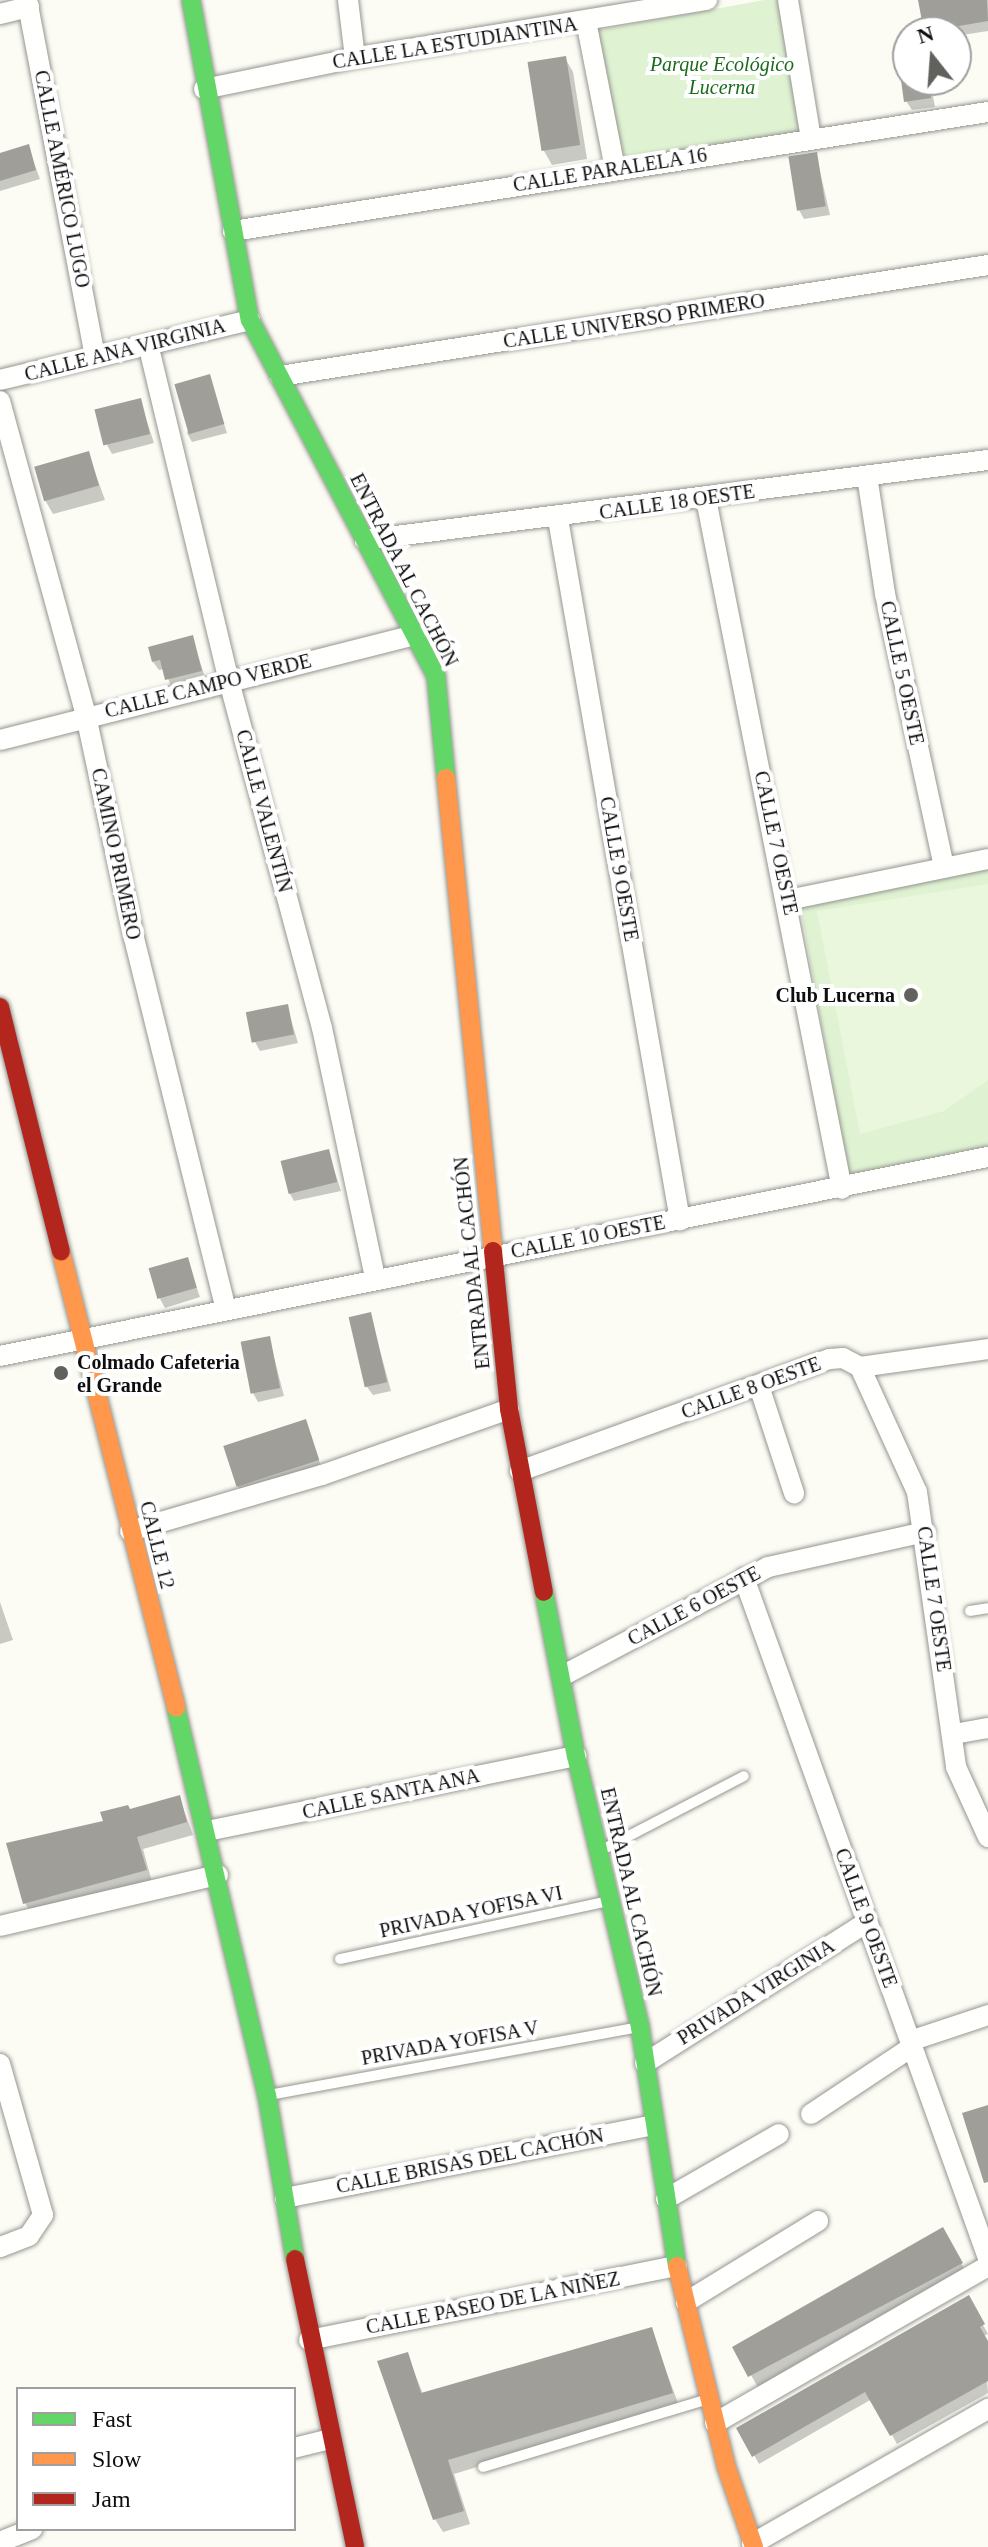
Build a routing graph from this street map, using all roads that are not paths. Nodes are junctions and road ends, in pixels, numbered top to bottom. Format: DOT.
graph roads {
  1 [pos="191,0"];
  2 [pos="348,0"];
  3 [pos="707,0"];
  4 [pos="788,0"];
  5 [pos="28,3"];
  6 [pos="0,14"];
  7 [pos="586,21"];
  8 [pos="355,58"];
  9 [pos="204,89"];
  10 [pos="988,112"];
  11 [pos="811,139"];
  12 [pos="615,169"];
  13 [pos="233,231"];
  14 [pos="988,265"];
  15 [pos="250,320"];
  16 [pos="148,344"];
  17 [pos="95,358"];
  18 [pos="280,376"];
  19 [pos="0,380"];
  20 [pos="0,401"];
  21 [pos="988,460"];
  22 [pos="867,476"];
  23 [pos="706,499"];
  24 [pos="558,519"];
  25 [pos="365,540"];
  26 [pos="416,635"];
  27 [pos="229,681"];
  28 [pos="86,716"];
  29 [pos="0,740"];
  30 [pos="988,859"];
  31 [pos="944,868"];
  32 [pos="788,900"];
  33 [pos="0,1007"];
  34 [pos="988,1157"];
  35 [pos="842,1189"];
  36 [pos="680,1220"];
  37 [pos="492,1255"];
  38 [pos="375,1278"];
  39 [pos="226,1310"];
  40 [pos="81,1338"];
  41 [pos="988,1349"];
  42 [pos="0,1356"];
  43 [pos="860,1367"];
  44 [pos="759,1386"];
  45 [pos="509,1409"];
  46 [pos="520,1471"];
  47 [pos="794,1493"];
  48 [pos="130,1531"];
  49 [pos="925,1532"];
  50 [pos="744,1578"];
  51 [pos="988,1608"];
  52 [pos="970,1611"];
  53 [pos="562,1676"];
  54 [pos="988,1728"];
  55 [pos="954,1734"];
  56 [pos="576,1756"];
  57 [pos="744,1776"];
  58 [pos="207,1831"];
  59 [pos="988,1837"];
  60 [pos="598,1852"];
  61 [pos="218,1875"];
  62 [pos="610,1901"];
  63 [pos="867,1922"];
  64 [pos="0,1926"];
  65 [pos="340,1959"];
  66 [pos="988,2015"];
  67 [pos="640,2027"];
  68 [pos="911,2044"];
  69 [pos="645,2063"];
  70 [pos="0,2064"];
  71 [pos="267,2095"];
  72 [pos="811,2114"];
  73 [pos="654,2125"];
  74 [pos="779,2134"];
  75 [pos="285,2198"];
  76 [pos="666,2199"];
  77 [pos="818,2221"];
  78 [pos="0,2247"];
  79 [pos="988,2258"];
  80 [pos="677,2266"];
  81 [pos="988,2266"];
  82 [pos="686,2302"];
  83 [pos="309,2340"];
  84 [pos="710,2399"];
  85 [pos="988,2409"];
  86 [pos="715,2423"];
  87 [pos="329,2439"];
  88 [pos="296,2447"];
  89 [pos="483,2467"];
  90 [pos="27,2531"];
  91 [pos="0,2542"];
  92 [pos="753,2545"];
  93 [pos="355,2547"];
  1 -- 9 [label="street, ENTRADA AL CACHÓN"];
  2 -- 8 [label="street"];
  3 -- 7 [label="street, CALLE LA ESTUDIANTINA"];
  4 -- 11 [label="street"];
  5 -- 6 [label="street"];
  5 -- 17 [label="street, CALLE AMÉRICO LUGO"];
  7 -- 8 [label="street, CALLE LA ESTUDIANTINA"];
  7 -- 12 [label="street"];
  8 -- 9 [label="street, CALLE LA ESTUDIANTINA"];
  9 -- 13 [label="street, ENTRADA AL CACHÓN"];
  10 -- 11 [label="street, CALLE PARALELA 16"];
  11 -- 12 [label="street, CALLE PARALELA 16"];
  12 -- 13 [label="street, CALLE PARALELA 16"];
  13 -- 15 [label="street, ENTRADA AL CACHÓN"];
  14 -- 18 [label="street, CALLE UNIVERSO PRIMERO"];
  15 -- 16 [label="street, CALLE ANA VIRGINIA"];
  15 -- 18 [label="street, ENTRADA AL CACHÓN"];
  16 -- 17 [label="street, CALLE ANA VIRGINIA"];
  16 -- 27 [label="street, CALLE VALENTÍN"];
  17 -- 19 [label="street, CALLE ANA VIRGINIA"];
  18 -- 25 [label="street, ENTRADA AL CACHÓN"];
  20 -- 28 [label="street, CAMINO PRIMERO"];
  21 -- 22 [label="street, CALLE 18 OESTE"];
  22 -- 23 [label="street, CALLE 18 OESTE"];
  22 -- 31 [label="street, CALLE 5 OESTE"];
  23 -- 24 [label="street, CALLE 18 OESTE"];
  23 -- 32 [label="street, CALLE 7 OESTE"];
  24 -- 25 [label="street, CALLE 18 OESTE"];
  24 -- 36 [label="street, CALLE 9 OESTE"];
  25 -- 26 [label="street, ENTRADA AL CACHÓN"];
  26 -- 27 [label="street, CALLE CAMPO VERDE"];
  26 -- 37 [label="street, ENTRADA AL CACHÓN"];
  27 -- 28 [label="street, CALLE CAMPO VERDE"];
  27 -- 38 [label="street, CALLE VALENTÍN"];
  28 -- 29 [label="street, CALLE CAMPO VERDE"];
  28 -- 39 [label="street, CAMINO PRIMERO"];
  30 -- 31 [label="street"];
  31 -- 32 [label="street"];
  32 -- 35 [label="street, CALLE 7 OESTE"];
  33 -- 40 [label="street, CALLE 12"];
  34 -- 35 [label="street, CALLE 10 OESTE"];
  35 -- 36 [label="street, CALLE 10 OESTE"];
  36 -- 37 [label="street, CALLE 10 OESTE"];
  37 -- 38 [label="street, CALLE 10 OESTE"];
  37 -- 45 [label="street, ENTRADA AL CACHÓN"];
  38 -- 39 [label="street, CALLE 10 OESTE"];
  39 -- 40 [label="street, CALLE 10 OESTE"];
  40 -- 42 [label="street, CALLE 10 OESTE"];
  40 -- 48 [label="street, CALLE 12"];
  41 -- 43 [label="street, CALLE 8 OESTE"];
  43 -- 44 [label="street, CALLE 8 OESTE"];
  43 -- 49 [label="street, CALLE 7 OESTE"];
  44 -- 46 [label="street, CALLE 8 OESTE"];
  44 -- 47 [label="street"];
  45 -- 46 [label="street, ENTRADA AL CACHÓN"];
  45 -- 48 [label="street"];
  46 -- 53 [label="street, ENTRADA AL CACHÓN"];
  48 -- 58 [label="street, CALLE 12"];
  49 -- 50 [label="street, CALLE 6 OESTE"];
  49 -- 55 [label="street, CALLE 7 OESTE"];
  50 -- 53 [label="street, CALLE 6 OESTE"];
  50 -- 63 [label="street, CALLE 9 OESTE"];
  51 -- 52 [label="lane"];
  53 -- 56 [label="street, ENTRADA AL CACHÓN"];
  54 -- 55 [label="street"];
  55 -- 59 [label="street, CALLE 7 OESTE"];
  56 -- 58 [label="street, CALLE SANTA ANA"];
  56 -- 60 [label="street, ENTRADA AL CACHÓN"];
  57 -- 60 [label="lane"];
  58 -- 61 [label="street, CALLE 12"];
  60 -- 62 [label="street, ENTRADA AL CACHÓN"];
  61 -- 64 [label="street"];
  61 -- 71 [label="street, CALLE 12"];
  62 -- 65 [label="lane, PRIVADA YOFISA VI"];
  62 -- 67 [label="street, ENTRADA AL CACHÓN"];
  63 -- 68 [label="street, CALLE 9 OESTE"];
  63 -- 69 [label="street, PRIVADA VIRGINIA"];
  66 -- 68 [label="street"];
  67 -- 69 [label="street, ENTRADA AL CACHÓN"];
  67 -- 71 [label="lane, PRIVADA YOFISA V"];
  68 -- 72 [label="street"];
  68 -- 79 [label="street, CALLE 9 OESTE"];
  69 -- 73 [label="street, ENTRADA AL CACHÓN"];
  70 -- 78 [label="street"];
  71 -- 75 [label="street, CALLE 12"];
  73 -- 75 [label="street, CALLE BRISAS DEL CACHÓN"];
  73 -- 76 [label="street, ENTRADA AL CACHÓN"];
  74 -- 76 [label="street"];
  75 -- 83 [label="street, CALLE 12"];
  76 -- 80 [label="street, ENTRADA AL CACHÓN"];
  77 -- 82 [label="street"];
  80 -- 82 [label="street, ENTRADA AL CACHÓN"];
  80 -- 83 [label="street, CALLE PASEO DE LA NIÑEZ"];
  81 -- 86 [label="street"];
  82 -- 84 [label="street, ENTRADA AL CACHÓN"];
  83 -- 87 [label="street, CALLE 12"];
  84 -- 86 [label="street, ENTRADA AL CACHÓN"];
  84 -- 89 [label="lane"];
  85 -- 92 [label="street"];
  86 -- 92 [label="street, ENTRADA AL CACHÓN"];
  87 -- 88 [label="street"];
  87 -- 93 [label="street, CALLE 12"];
  90 -- 91 [label="street"];
}
